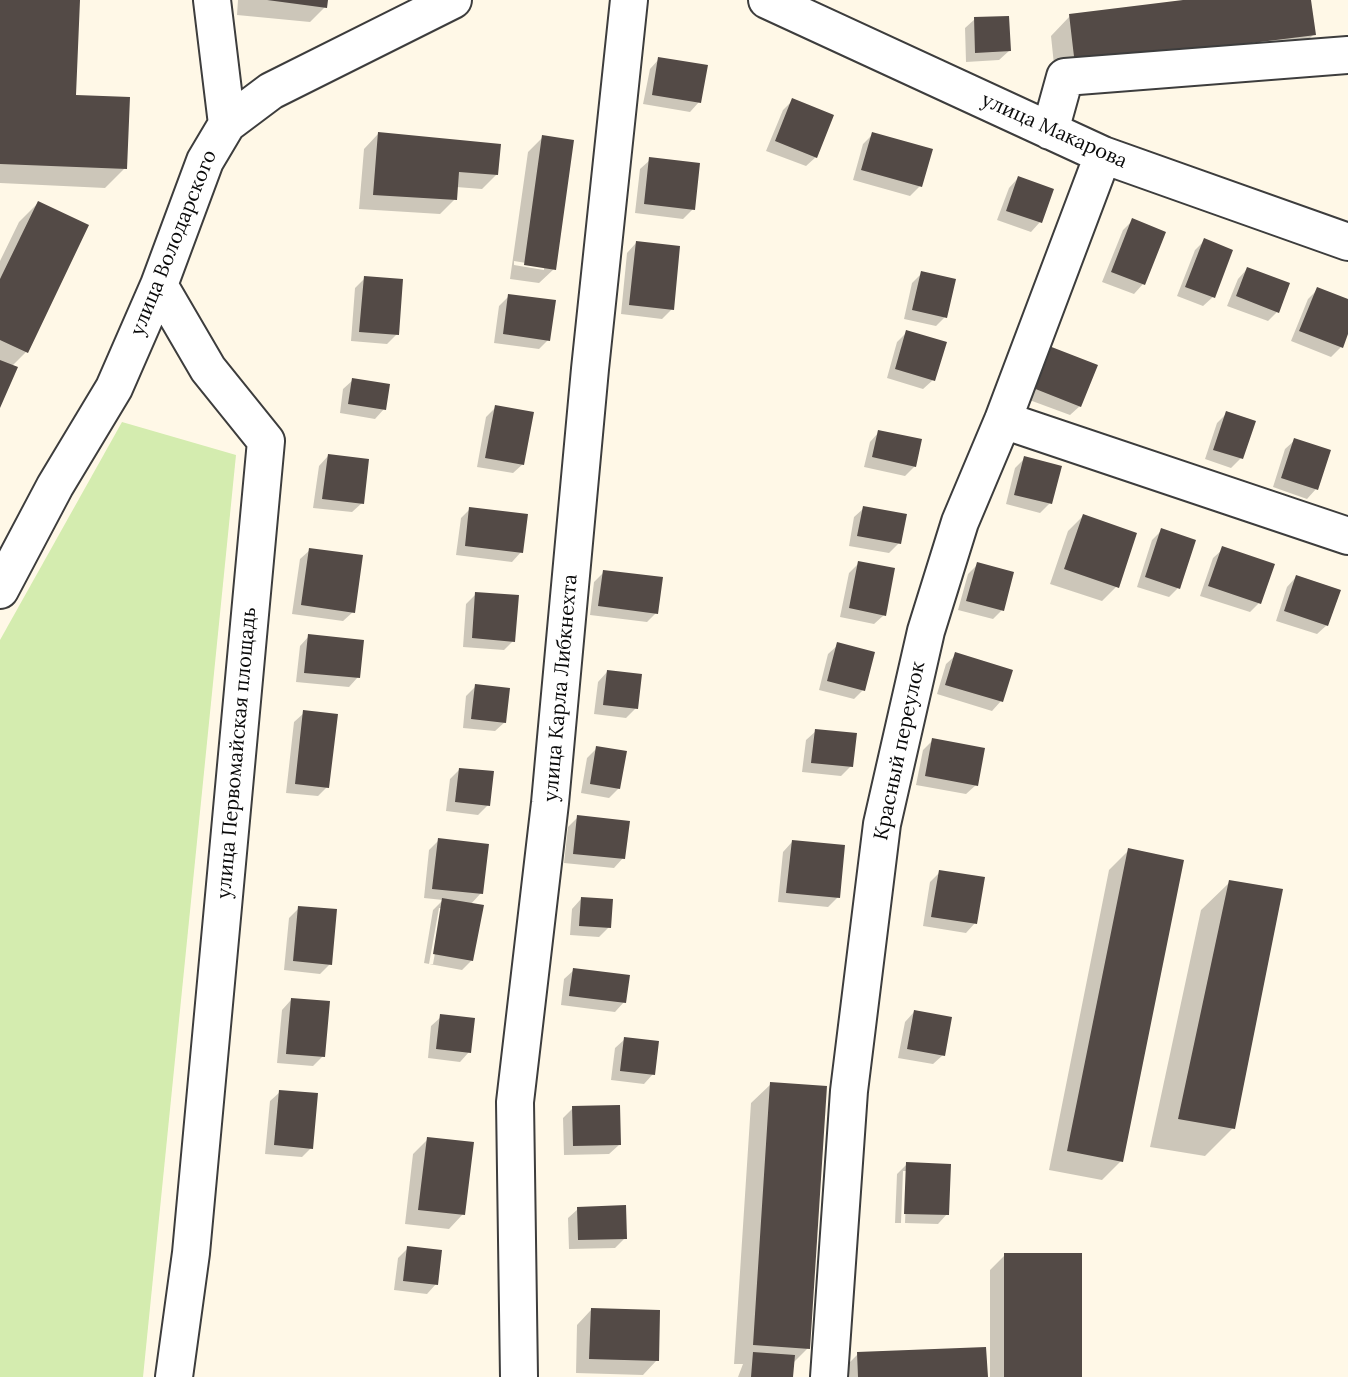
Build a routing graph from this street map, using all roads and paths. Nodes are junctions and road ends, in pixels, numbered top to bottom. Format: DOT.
graph roads {
  1 [pos="212,0"];
  2 [pos="453,0"];
  3 [pos="629,0"];
  4 [pos="767,0"];
  5 [pos="1348,55"];
  6 [pos="227,124"];
  7 [pos="1050,131"];
  8 [pos="1103,155"];
  9 [pos="1348,242"];
  10 [pos="159,285"];
  11 [pos="1003,420"];
  12 [pos="1348,536"];
  13 [pos="0,590"];
  14 [pos="174,1377"];
  15 [pos="519,1377"];
  16 [pos="829,1377"];
  1 -- 6 [label="street"];
  2 -- 6 [label="street, улица Володарского"];
  3 -- 15 [label="street, улица Карла Либкнехта"];
  4 -- 7 [label="street, улица Макарова"];
  5 -- 7 [label="street"];
  6 -- 10 [label="street, улица Володарского"];
  7 -- 8 [label="street, улица Макарова"];
  8 -- 9 [label="street, улица Макарова"];
  8 -- 11 [label="street, Красный переулок"];
  10 -- 13 [label="street, улица Володарского"];
  10 -- 14 [label="street, улица Первомайская площадь"];
  11 -- 12 [label="street"];
  11 -- 16 [label="street, Красный переулок"];
}
